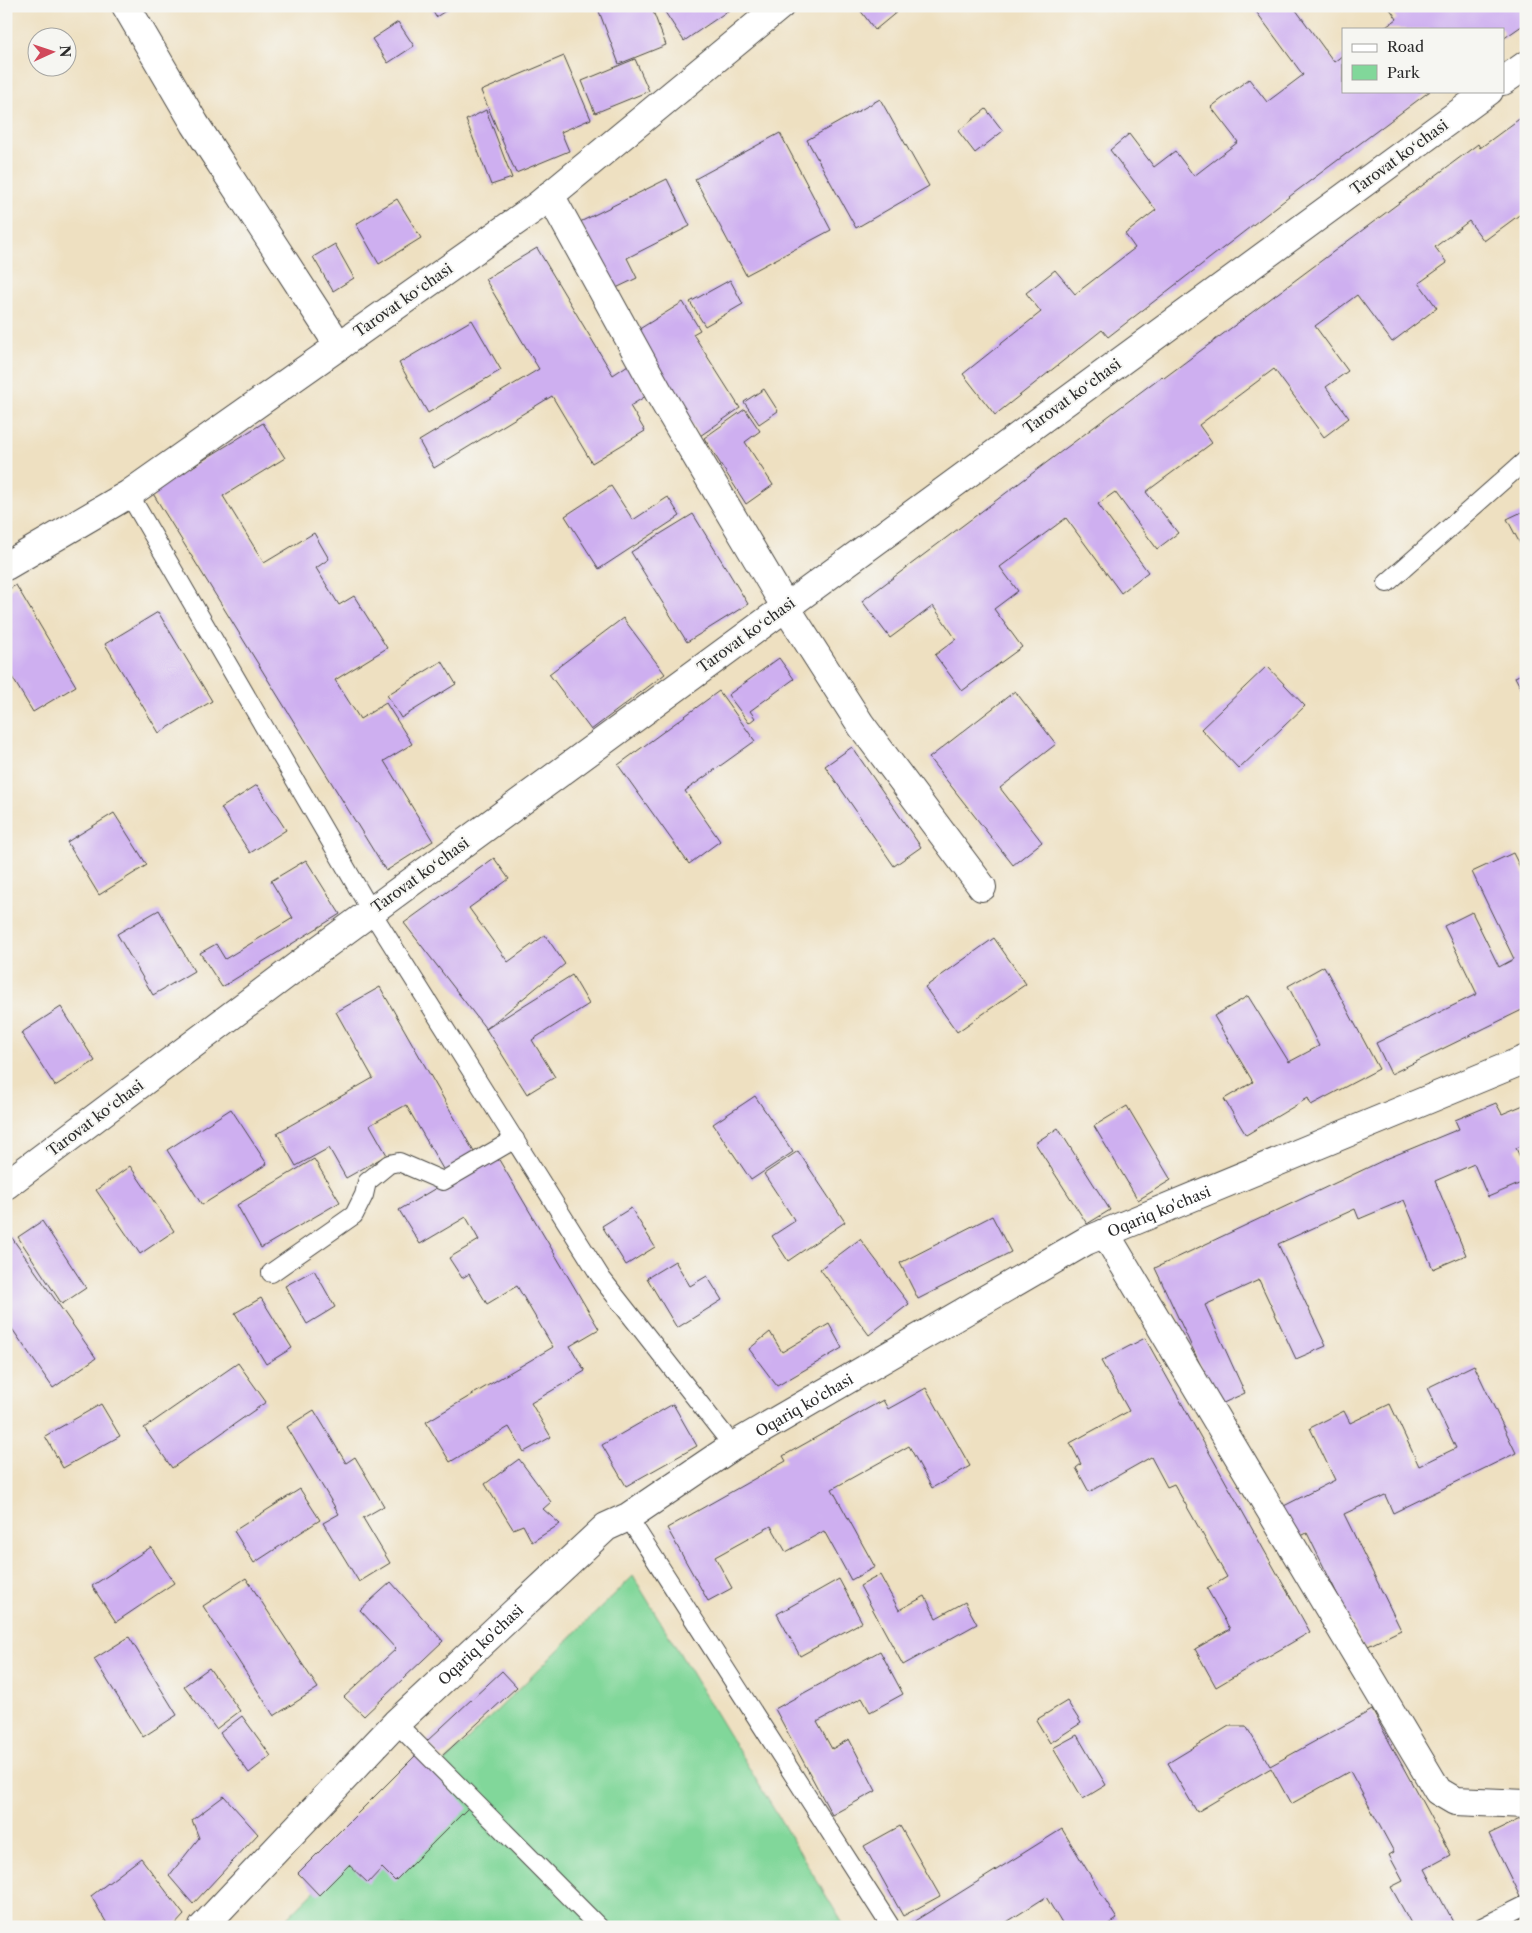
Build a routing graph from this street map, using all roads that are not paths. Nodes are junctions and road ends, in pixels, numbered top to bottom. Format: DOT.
graph roads {
  1 [pos="126,6"];
  2 [pos="780,6"];
  3 [pos="1526,65"];
  4 [pos="1504,80"];
  5 [pos="1488,92"];
  6 [pos="550,195"];
  7 [pos="339,346"];
  8 [pos="1526,460"];
  9 [pos="129,494"];
  10 [pos="6,566"];
  11 [pos="1388,583"];
  12 [pos="785,606"];
  13 [pos="982,887"];
  14 [pos="371,911"];
  15 [pos="1526,1059"];
  16 [pos="515,1139"];
  17 [pos="6,1185"];
  18 [pos="1105,1233"];
  19 [pos="271,1273"];
  20 [pos="733,1446"];
  21 [pos="628,1517"];
  22 [pos="396,1722"];
  23 [pos="1526,1804"];
  24 [pos="1526,1905"];
  25 [pos="889,1924"];
  26 [pos="203,1927"];
  27 [pos="598,1927"];
  28 [pos="1482,1927"];
  1 -- 7 [label="street"];
  2 -- 6 [label="street, Tarovat koʻchasi"];
  3 -- 4 [label="street"];
  5 -- 12 [label="street, Tarovat koʻchasi"];
  6 -- 7 [label="street, Tarovat koʻchasi"];
  6 -- 12 [label="street"];
  7 -- 9 [label="street, Tarovat koʻchasi"];
  8 -- 11 [label="lane"];
  9 -- 10 [label="street, Tarovat koʻchasi"];
  9 -- 14 [label="lane"];
  12 -- 13 [label="street"];
  12 -- 14 [label="street, Tarovat koʻchasi"];
  14 -- 16 [label="lane"];
  14 -- 17 [label="street, Tarovat koʻchasi"];
  15 -- 18 [label="street, Oqariq ko'chasi"];
  16 -- 19 [label="lane"];
  16 -- 20 [label="lane"];
  18 -- 20 [label="street, Oqariq ko'chasi"];
  18 -- 23 [label="street"];
  20 -- 21 [label="street, Oqariq ko'chasi"];
  21 -- 22 [label="street, Oqariq ko'chasi"];
  21 -- 25 [label="lane"];
  22 -- 26 [label="street, Oqariq ko'chasi"];
  22 -- 27 [label="lane"];
  24 -- 28 [label="lane"];
}
